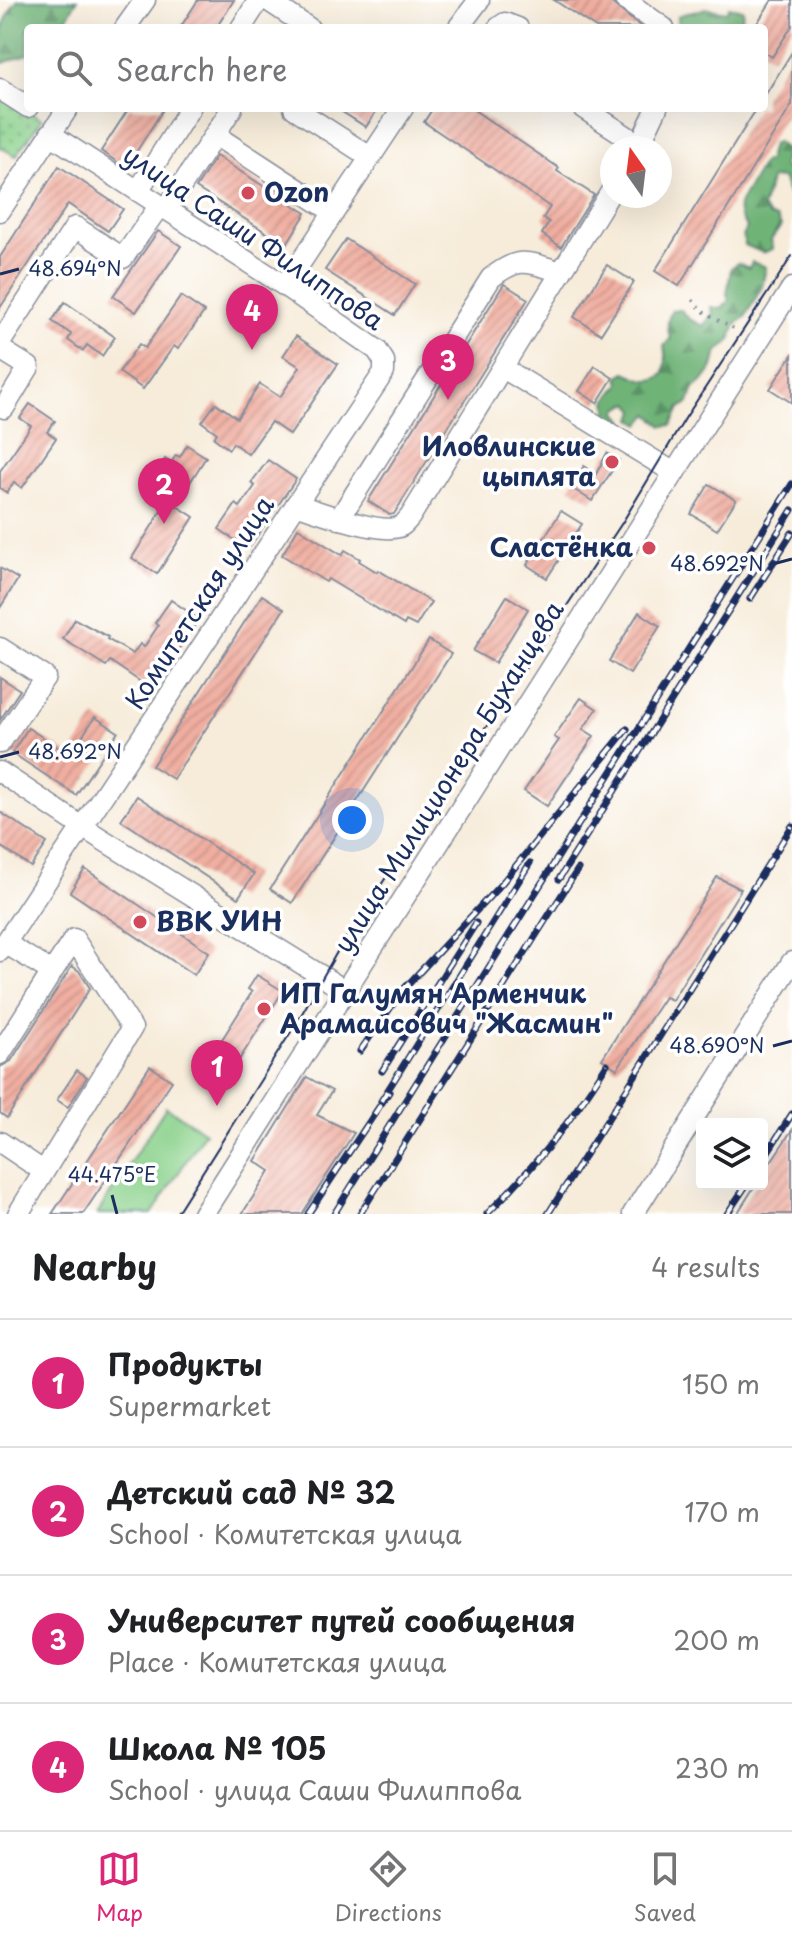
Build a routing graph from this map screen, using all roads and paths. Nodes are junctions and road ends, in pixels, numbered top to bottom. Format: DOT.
graph roads {
  1 [pos="145,0"];
  2 [pos="259,0"];
  3 [pos="267,0"];
  4 [pos="479,0"];
  5 [pos="625,0"];
  6 [pos="128,24"];
  7 [pos="244,24"];
  8 [pos="295,24"];
  9 [pos="461,24"];
  10 [pos="658,24"];
  11 [pos="0,89"];
  12 [pos="24,104"];
  13 [pos="39,112"];
  14 [pos="187,112"];
  15 [pos="229,112"];
  16 [pos="300,112"];
  17 [pos="400,112"];
  18 [pos="589,112"];
  19 [pos="652,112"];
  20 [pos="58,122"];
  21 [pos="215,135"];
  22 [pos="624,136"];
  23 [pos="643,136"];
  24 [pos="370,157"];
  25 [pos="138,191"];
  26 [pos="163,208"];
  27 [pos="601,208"];
  28 [pos="0,211"];
  29 [pos="333,212"];
  30 [pos="561,272"];
  31 [pos="285,286"];
  32 [pos="792,288"];
  33 [pos="693,300"];
  34 [pos="738,331"];
  35 [pos="0,343"];
  36 [pos="0,349"];
  37 [pos="384,361"];
  38 [pos="503,368"];
  39 [pos="4,408"];
  40 [pos="673,472"];
  41 [pos="296,504"];
  42 [pos="339,519"];
  43 [pos="0,648"];
  44 [pos="0,743"];
  45 [pos="0,772"];
  46 [pos="84,828"];
  47 [pos="3,947"];
  48 [pos="792,962"];
  49 [pos="52,972"];
  50 [pos="344,990"];
  51 [pos="0,1054"];
  52 [pos="0,1142"];
  53 [pos="43,1171"];
  54 [pos="18,1214"];
  55 [pos="203,1214"];
  56 [pos="633,1214"];
  1 -- 6 [label="street"];
  2 -- 7 [label="street"];
  3 -- 8 [label="street"];
  4 -- 9 [label="street"];
  5 -- 10 [label="street"];
  11 -- 12 [label="street, улица Саши Филиппова"];
  13 -- 20 [label="street, улица Саши Филиппова"];
  14 -- 25 [label="street"];
  15 -- 21 [label="street"];
  16 -- 24 [label="street"];
  17 -- 24 [label="street"];
  18 -- 22 [label="street"];
  19 -- 23 [label="street"];
  20 -- 25 [label="street, улица Саши Филиппова"];
  20 -- 28 [label="street"];
  21 -- 26 [label="street"];
  21 -- 29 [label="street"];
  24 -- 29 [label="street"];
  25 -- 26 [label="street, улица Саши Филиппова"];
  26 -- 31 [label="street, улица Саши Филиппова"];
  26 -- 35 [label="street"];
  27 -- 30 [label="street"];
  29 -- 31 [label="street"];
  30 -- 38 [label="street"];
  30 -- 42 [label="street"];
  31 -- 37 [label="street, улица Саши Филиппова"];
  32 -- 40 [label="street, улица Милиционера Буханцева"];
  33 -- 34 [label="path"];
  36 -- 39 [label="street"];
  37 -- 41 [label="street, Комитетская улица"];
  38 -- 40 [label="street"];
  38 -- 42 [label="street"];
  40 -- 50 [label="street, улица Милиционера Буханцева"];
  41 -- 42 [label="street"];
  41 -- 46 [label="street, Комитетская улица"];
  43 -- 44 [label="street"];
  45 -- 46 [label="street"];
  46 -- 47 [label="street, Комитетская улица"];
  46 -- 50 [label="street"];
  47 -- 49 [label="street"];
  48 -- 56 [label="street"];
  49 -- 51 [label="street"];
  49 -- 53 [label="street"];
  50 -- 55 [label="street, улица Милиционера Буханцева"];
  52 -- 53 [label="street"];
  53 -- 54 [label="street"];
}
